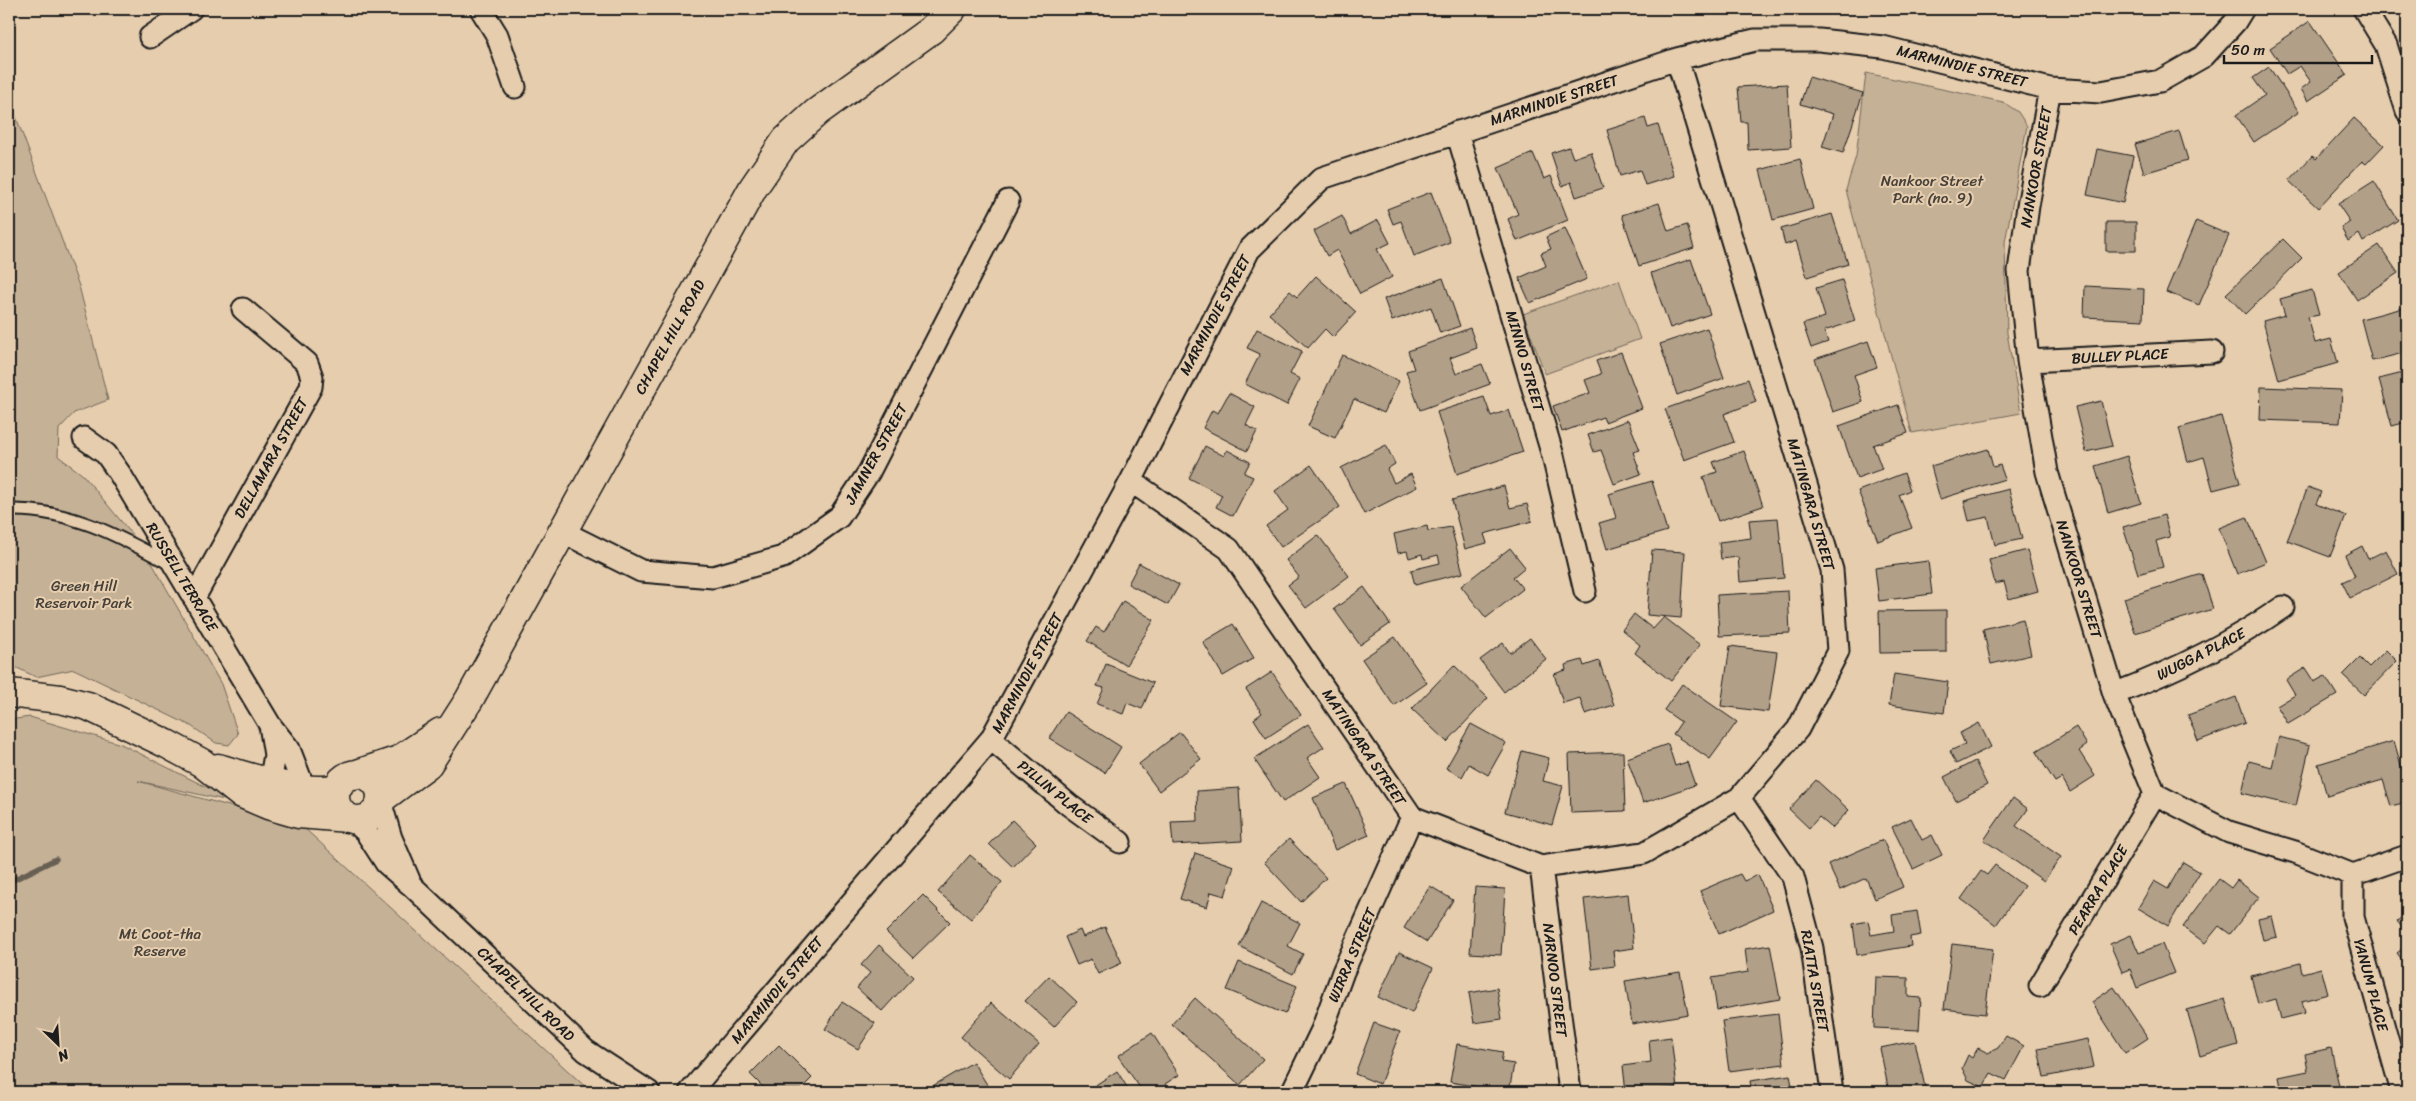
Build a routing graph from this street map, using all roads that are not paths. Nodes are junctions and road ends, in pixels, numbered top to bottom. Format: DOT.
graph roads {
  1 [pos="191,9"];
  2 [pos="481,9"];
  3 [pos="952,9"];
  4 [pos="2243,9"];
  5 [pos="2364,9"];
  6 [pos="150,37"];
  7 [pos="1677,59"];
  8 [pos="515,87"];
  9 [pos="2050,89"];
  10 [pos="2407,111"];
  11 [pos="1457,132"];
  12 [pos="1008,201"];
  13 [pos="243,309"];
  14 [pos="2212,352"];
  15 [pos="2028,360"];
  16 [pos="84,438"];
  17 [pos="1131,480"];
  18 [pos="9,510"];
  19 [pos="563,532"];
  20 [pos="176,567"];
  21 [pos="1585,591"];
  22 [pos="194,598"];
  23 [pos="2284,607"];
  24 [pos="9,694"];
  25 [pos="2114,694"];
  26 [pos="455,722"];
  27 [pos="270,725"];
  28 [pos="991,739"];
  29 [pos="202,763"];
  30 [pos="347,780"];
  31 [pos="270,782"];
  32 [pos="304,788"];
  33 [pos="2155,794"];
  34 [pos="1739,798"];
  35 [pos="381,800"];
  36 [pos="308,815"];
  37 [pos="1412,817"];
  38 [pos="350,818"];
  39 [pos="1120,842"];
  40 [pos="2407,856"];
  41 [pos="1541,867"];
  42 [pos="2353,875"];
  43 [pos="412,885"];
  44 [pos="2040,986"];
  45 [pos="649,1092"];
  46 [pos="690,1092"];
  47 [pos="1292,1092"];
  48 [pos="1570,1092"];
  49 [pos="1832,1092"];
  50 [pos="2402,1092"];
  1 -- 6 [label="street"];
  2 -- 8 [label="street"];
  3 -- 19 [label="main road, CHAPEL HILL ROAD"];
  4 -- 9 [label="street, MARMINDIE STREET"];
  5 -- 10 [label="street"];
  7 -- 9 [label="street, MARMINDIE STREET"];
  7 -- 11 [label="street, MARMINDIE STREET"];
  7 -- 34 [label="street, MATINGARA STREET"];
  9 -- 15 [label="street, NANKOOR STREET"];
  11 -- 17 [label="street, MARMINDIE STREET"];
  11 -- 21 [label="street, MINNO STREET"];
  12 -- 19 [label="street, JAMNER STREET"];
  13 -- 22 [label="street, DELLAMARA STREET"];
  14 -- 15 [label="street, BULLEY PLACE"];
  15 -- 25 [label="street, NANKOOR STREET"];
  16 -- 20 [label="street, RUSSELL TERRACE"];
  17 -- 28 [label="street, MARMINDIE STREET"];
  17 -- 37 [label="street, MATINGARA STREET"];
  18 -- 20 [label="lane"];
  19 -- 26 [label="main road, CHAPEL HILL ROAD"];
  20 -- 22 [label="street, RUSSELL TERRACE"];
  22 -- 27 [label="street, RUSSELL TERRACE"];
  23 -- 25 [label="street, WUGGA PLACE"];
  24 -- 29 [label="main road"];
  25 -- 33 [label="street, NANKOOR STREET"];
  26 -- 30 [label="main road, CHAPEL HILL ROAD"];
  26 -- 35 [label="main road, CHAPEL HILL ROAD"];
  27 -- 31 [label="street, RUSSELL TERRACE"];
  27 -- 32 [label="street, RUSSELL TERRACE"];
  28 -- 39 [label="street, PILLIN PLACE"];
  28 -- 46 [label="street, MARMINDIE STREET"];
  29 -- 31 [label="main road"];
  29 -- 36 [label="main road"];
  30 -- 32 [label="main road"];
  30 -- 35 [label="main road"];
  30 -- 38 [label="main road"];
  31 -- 32 [label="main road"];
  31 -- 36 [label="main road"];
  33 -- 42 [label="street"];
  33 -- 44 [label="street, PEARRA PLACE"];
  34 -- 41 [label="street, MATINGARA STREET"];
  34 -- 49 [label="street, RIATTA STREET"];
  35 -- 38 [label="main road"];
  35 -- 43 [label="street, CHAPEL HILL ROAD"];
  36 -- 38 [label="main road"];
  37 -- 41 [label="street, MATINGARA STREET"];
  37 -- 47 [label="street, WIRRA STREET"];
  38 -- 43 [label="street, CHAPEL HILL ROAD"];
  40 -- 42 [label="street"];
  41 -- 48 [label="street, NARNOO STREET"];
  42 -- 50 [label="street, YANUM PLACE"];
  43 -- 45 [label="street, CHAPEL HILL ROAD"];
}
